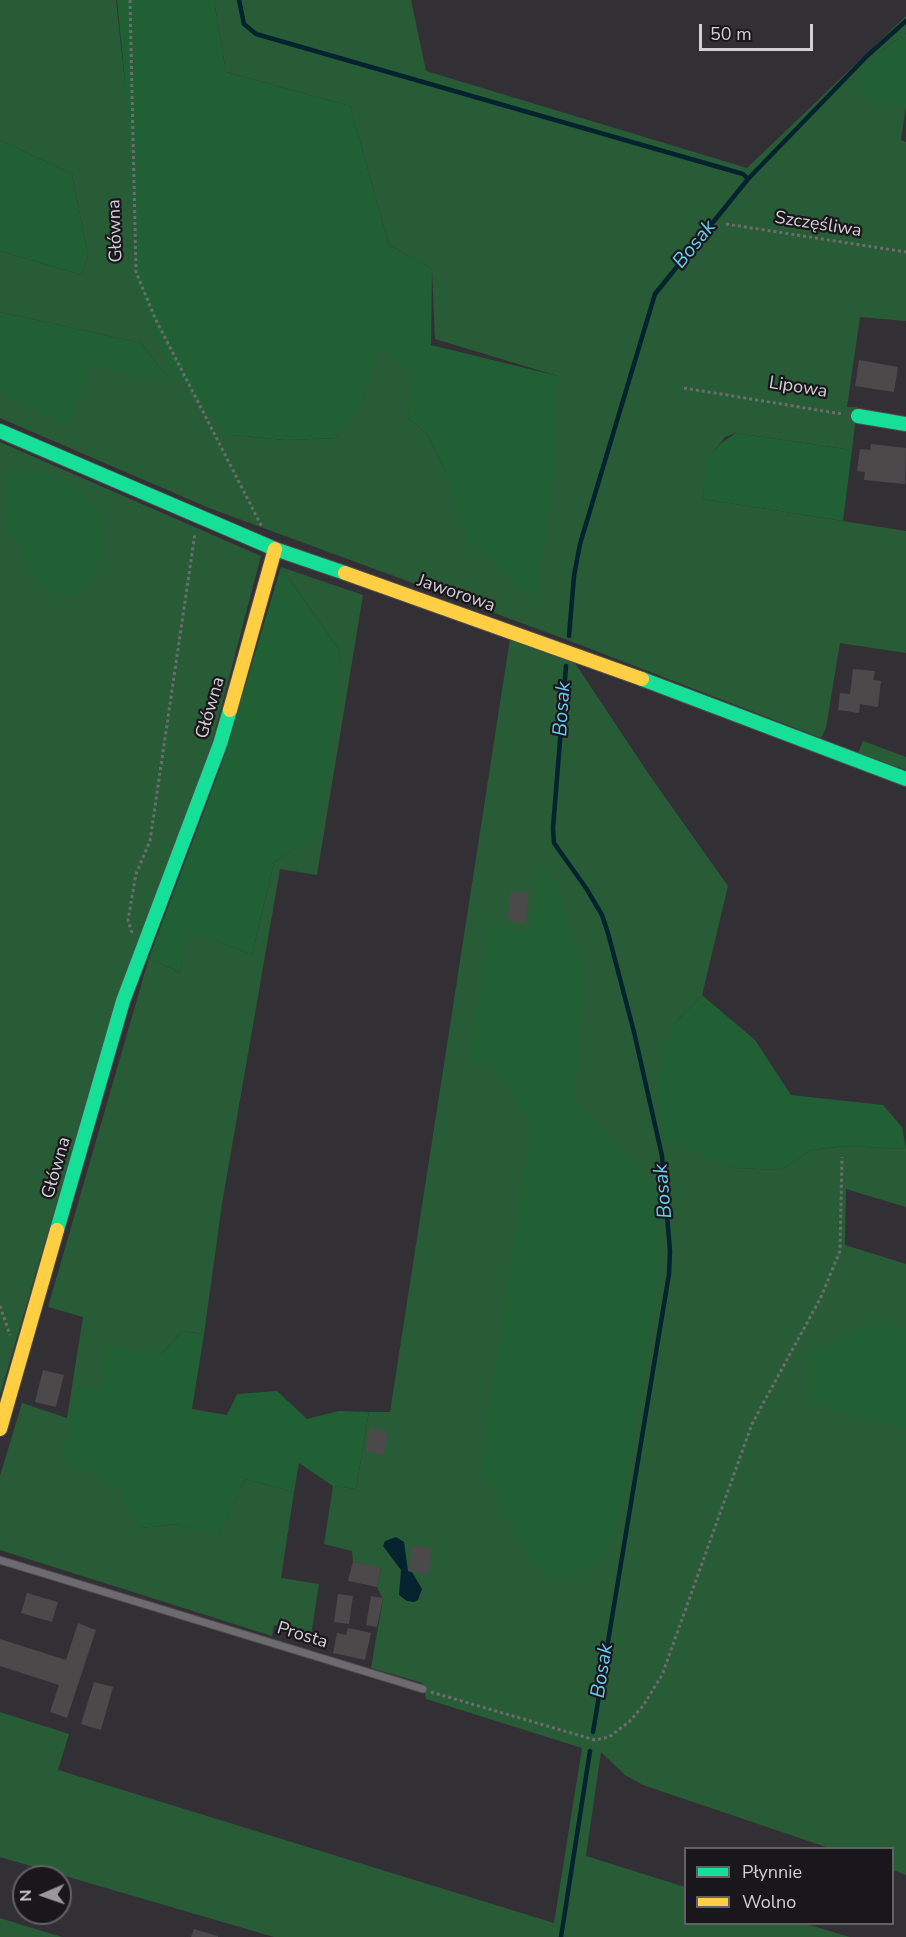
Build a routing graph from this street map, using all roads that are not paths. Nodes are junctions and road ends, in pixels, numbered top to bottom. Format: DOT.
graph roads {
  1 [pos="858,416"];
  2 [pos="906,424"];
  3 [pos="0,431"];
  4 [pos="274,549"];
  5 [pos="906,778"];
  6 [pos="0,1429"];
  7 [pos="0,1560"];
  8 [pos="423,1689"];
  1 -- 2 [label="street"];
  3 -- 4 [label="street, Jaworowa"];
  4 -- 5 [label="street, Jaworowa"];
  4 -- 6 [label="street, Główna"];
  7 -- 8 [label="lane, Prosta"];
}
